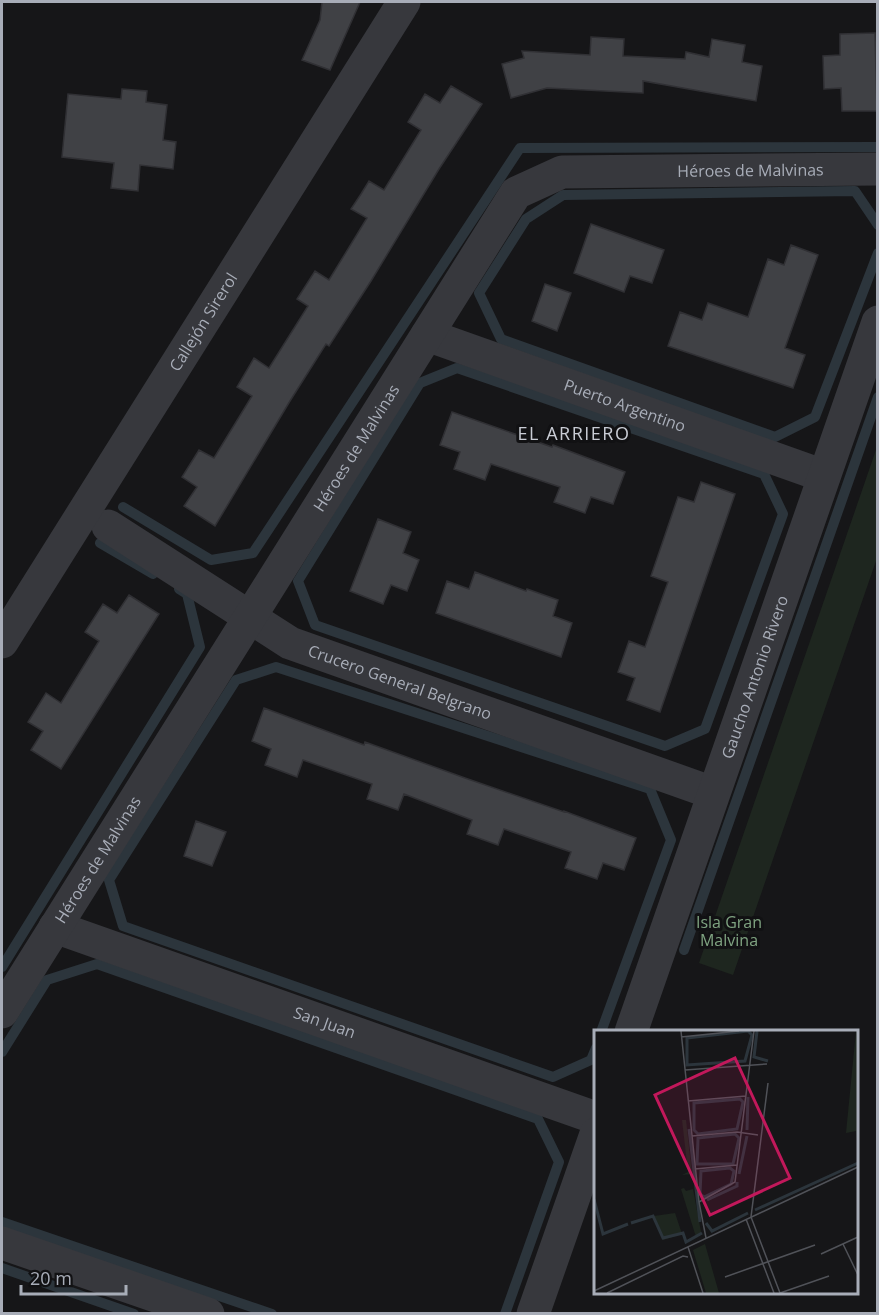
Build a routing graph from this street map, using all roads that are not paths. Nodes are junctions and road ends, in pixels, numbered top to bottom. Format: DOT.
graph roads {
  1 [pos="404,2"];
  2 [pos="878,169"];
  3 [pos="878,322"];
  4 [pos="427,335"];
  5 [pos="824,476"];
  6 [pos="108,526"];
  7 [pos="250,616"];
  8 [pos="2,642"];
  9 [pos="713,793"];
  10 [pos="55,927"];
  11 [pos="2,1012"];
  12 [pos="632,1030"];
  13 [pos="594,1117"];
  14 [pos="594,1140"];
  15 [pos="2,1244"];
  16 [pos="208,1314"];
  17 [pos="534,1314"];
  1 -- 8 [label="street, Callejón Sirerol"];
  2 -- 4 [label="street, Héroes de Malvinas"];
  3 -- 5 [label="street, Gaucho Antonio Rivero"];
  4 -- 5 [label="street, Puerto Argentino"];
  4 -- 7 [label="street, Héroes de Malvinas"];
  5 -- 9 [label="street, Gaucho Antonio Rivero"];
  6 -- 7 [label="street, Crucero General Belgrano"];
  7 -- 9 [label="street, Crucero General Belgrano"];
  7 -- 10 [label="street, Héroes de Malvinas"];
  9 -- 12 [label="street, Gaucho Antonio Rivero"];
  10 -- 11 [label="street, Héroes de Malvinas"];
  10 -- 13 [label="street, San Juan"];
  14 -- 17 [label="street"];
  15 -- 16 [label="street"];
}
